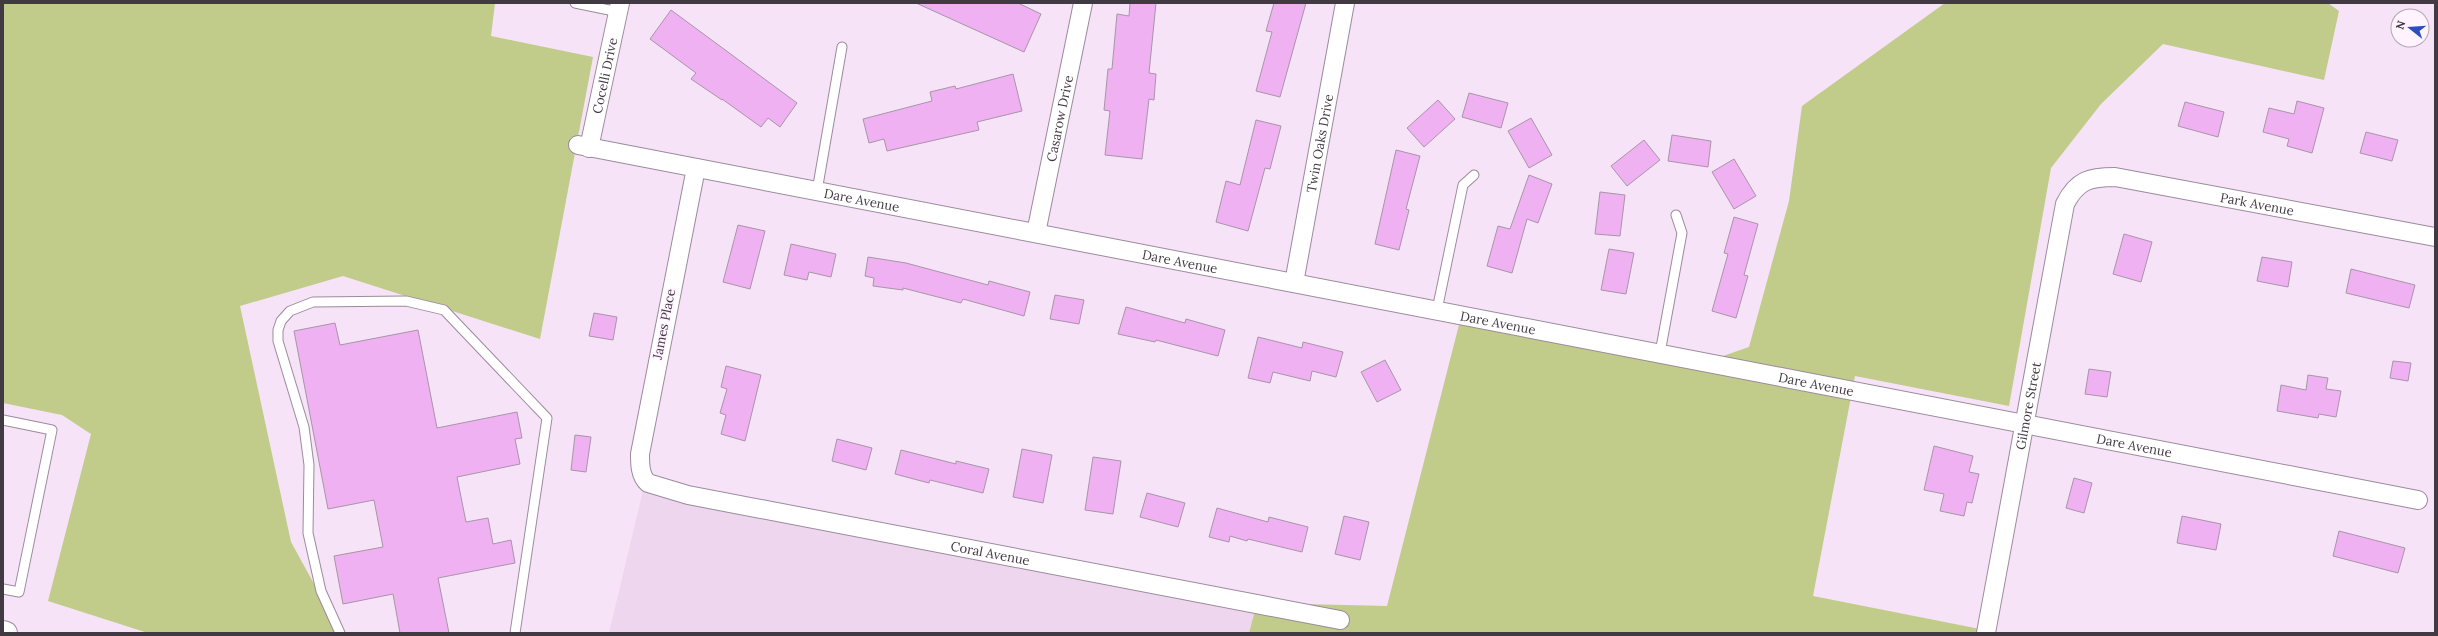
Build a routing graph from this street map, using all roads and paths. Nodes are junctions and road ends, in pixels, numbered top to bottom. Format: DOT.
graph roads {
  1 [pos="575,3"];
  2 [pos="1083,3"];
  3 [pos="1345,3"];
  4 [pos="619,7"];
  5 [pos="842,47"];
  6 [pos="584,146"];
  7 [pos="696,168"];
  8 [pos="1474,175"];
  9 [pos="2081,184"];
  10 [pos="817,191"];
  11 [pos="1676,215"];
  12 [pos="1036,233"];
  13 [pos="2435,237"];
  14 [pos="1294,283"];
  15 [pos="1437,310"];
  16 [pos="1660,353"];
  17 [pos="3,420"];
  18 [pos="2026,423"];
  19 [pos="644,480"];
  20 [pos="2418,500"];
  21 [pos="3,589"];
  22 [pos="1340,620"];
  23 [pos="3,632"];
  24 [pos="6,633"];
  25 [pos="340,633"];
  26 [pos="515,633"];
  27 [pos="1986,633"];
  1 -- 4 [label="lane"];
  2 -- 12 [label="street, Casarow Drive"];
  3 -- 14 [label="street, Twin Oaks Drive"];
  4 -- 6 [label="street, Cocelli Drive"];
  5 -- 10 [label="lane"];
  6 -- 7 [label="street, Dare Avenue"];
  7 -- 10 [label="street, Dare Avenue"];
  7 -- 19 [label="street, James Place"];
  8 -- 15 [label="lane"];
  9 -- 13 [label="street, Park Avenue"];
  9 -- 18 [label="street, Gilmore Street"];
  10 -- 12 [label="street, Dare Avenue"];
  11 -- 16 [label="lane"];
  12 -- 14 [label="street, Dare Avenue"];
  14 -- 15 [label="street, Dare Avenue"];
  15 -- 16 [label="street, Dare Avenue"];
  16 -- 18 [label="street, Dare Avenue"];
  17 -- 21 [label="lane"];
  18 -- 20 [label="street, Dare Avenue"];
  18 -- 27 [label="street, Gilmore Street"];
  19 -- 22 [label="street, Coral Avenue"];
  23 -- 24 [label="street"];
  25 -- 26 [label="lane"];
}
